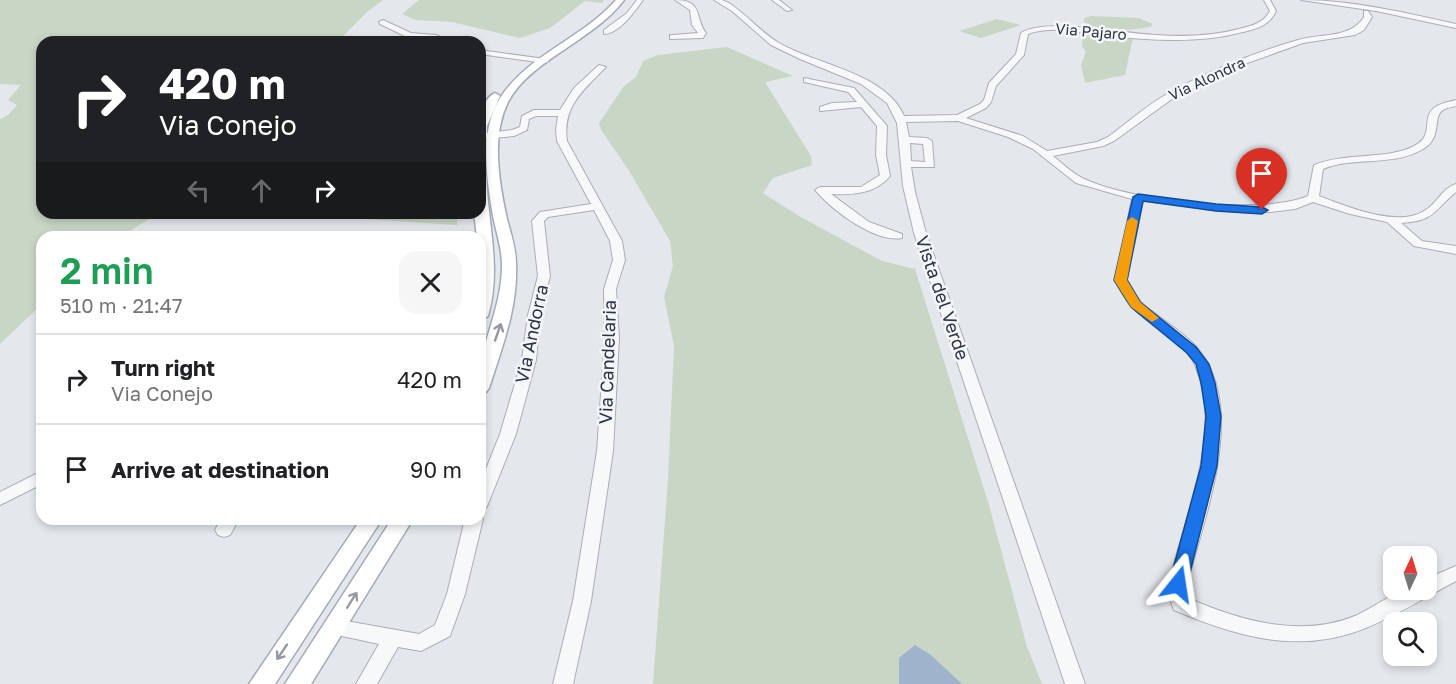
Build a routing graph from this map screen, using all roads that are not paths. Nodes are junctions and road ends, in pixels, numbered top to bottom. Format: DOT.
graph roads {
  1 [pos="611,0"];
  2 [pos="620,0"];
  3 [pos="640,0"];
  4 [pos="678,0"];
  5 [pos="775,0"];
  6 [pos="1267,0"];
  7 [pos="1304,0"];
  8 [pos="706,4"];
  9 [pos="789,10"];
  10 [pos="1366,12"];
  11 [pos="383,22"];
  12 [pos="1456,26"];
  13 [pos="606,32"];
  14 [pos="423,36"];
  15 [pos="673,37"];
  16 [pos="486,53"];
  17 [pos="540,60"];
  18 [pos="602,67"];
  19 [pos="807,80"];
  20 [pos="1456,103"];
  21 [pos="864,104"];
  22 [pos="823,109"];
  23 [pos="564,113"];
  24 [pos="959,118"];
  25 [pos="902,119"];
  26 [pos="486,132"];
  27 [pos="486,134"];
  28 [pos="486,137"];
  29 [pos="898,150"];
  30 [pos="1045,153"];
  31 [pos="1456,187"];
  32 [pos="1138,197"];
  33 [pos="1313,198"];
  34 [pos="597,206"];
  35 [pos="1390,219"];
  36 [pos="898,236"];
  37 [pos="486,245"];
  38 [pos="1456,250"];
  39 [pos="486,270"];
  40 [pos="486,369"];
  41 [pos="36,480"];
  42 [pos="486,489"];
  43 [pos="0,500"];
  44 [pos="368,525"];
  45 [pos="400,525"];
  46 [pos="473,525"];
  47 [pos="1456,573"];
  48 [pos="1437,583"];
  49 [pos="1403,600"];
  50 [pos="304,620"];
  51 [pos="335,627"];
  52 [pos="393,638"];
  53 [pos="261,684"];
  54 [pos="297,684"];
  55 [pos="366,684"];
  56 [pos="563,684"];
  57 [pos="1075,684"];
  1 -- 17 [label="main road"];
  2 -- 17 [label="main road"];
  3 -- 13 [label="street"];
  4 -- 8 [label="street"];
  5 -- 9 [label="street"];
  6 -- 24 [label="street, Via Pajaro"];
  7 -- 12 [label="street"];
  8 -- 15 [label="street"];
  8 -- 25 [label="street"];
  10 -- 30 [label="street, Via Alondra"];
  11 -- 14 [label="street"];
  16 -- 17 [label="street"];
  17 -- 26 [label="main road"];
  18 -- 23 [label="street, Via Candelaria"];
  19 -- 21 [label="street"];
  20 -- 33 [label="street"];
  21 -- 22 [label="street"];
  21 -- 29 [label="street"];
  23 -- 27 [label="street"];
  23 -- 34 [label="street, Via Candelaria"];
  24 -- 25 [label="street, Via Pajaro"];
  24 -- 30 [label="street"];
  25 -- 29 [label="street, Vista del Verde"];
  40 -- 28 [label="main road, one-way"];
  29 -- 36 [label="street"];
  29 -- 57 [label="street, Vista del Verde"];
  30 -- 32 [label="street"];
  31 -- 35 [label="street"];
  32 -- 33 [label="street"];
  32 -- 49 [label="street"];
  33 -- 35 [label="street"];
  34 -- 42 [label="street, Via Andorra"];
  34 -- 56 [label="street, Via Candelaria"];
  35 -- 38 [label="street"];
  37 -- 39 [label="main road"];
  41 -- 43 [label="street"];
  44 -- 50 [label="main road"];
  51 -- 45 [label="main road, one-way"];
  46 -- 52 [label="street"];
  47 -- 48 [label="street"];
  50 -- 51 [label="main road"];
  50 -- 53 [label="main road, one-way"];
  51 -- 52 [label="street"];
  51 -- 54 [label="main road"];
  52 -- 55 [label="street"];
}
